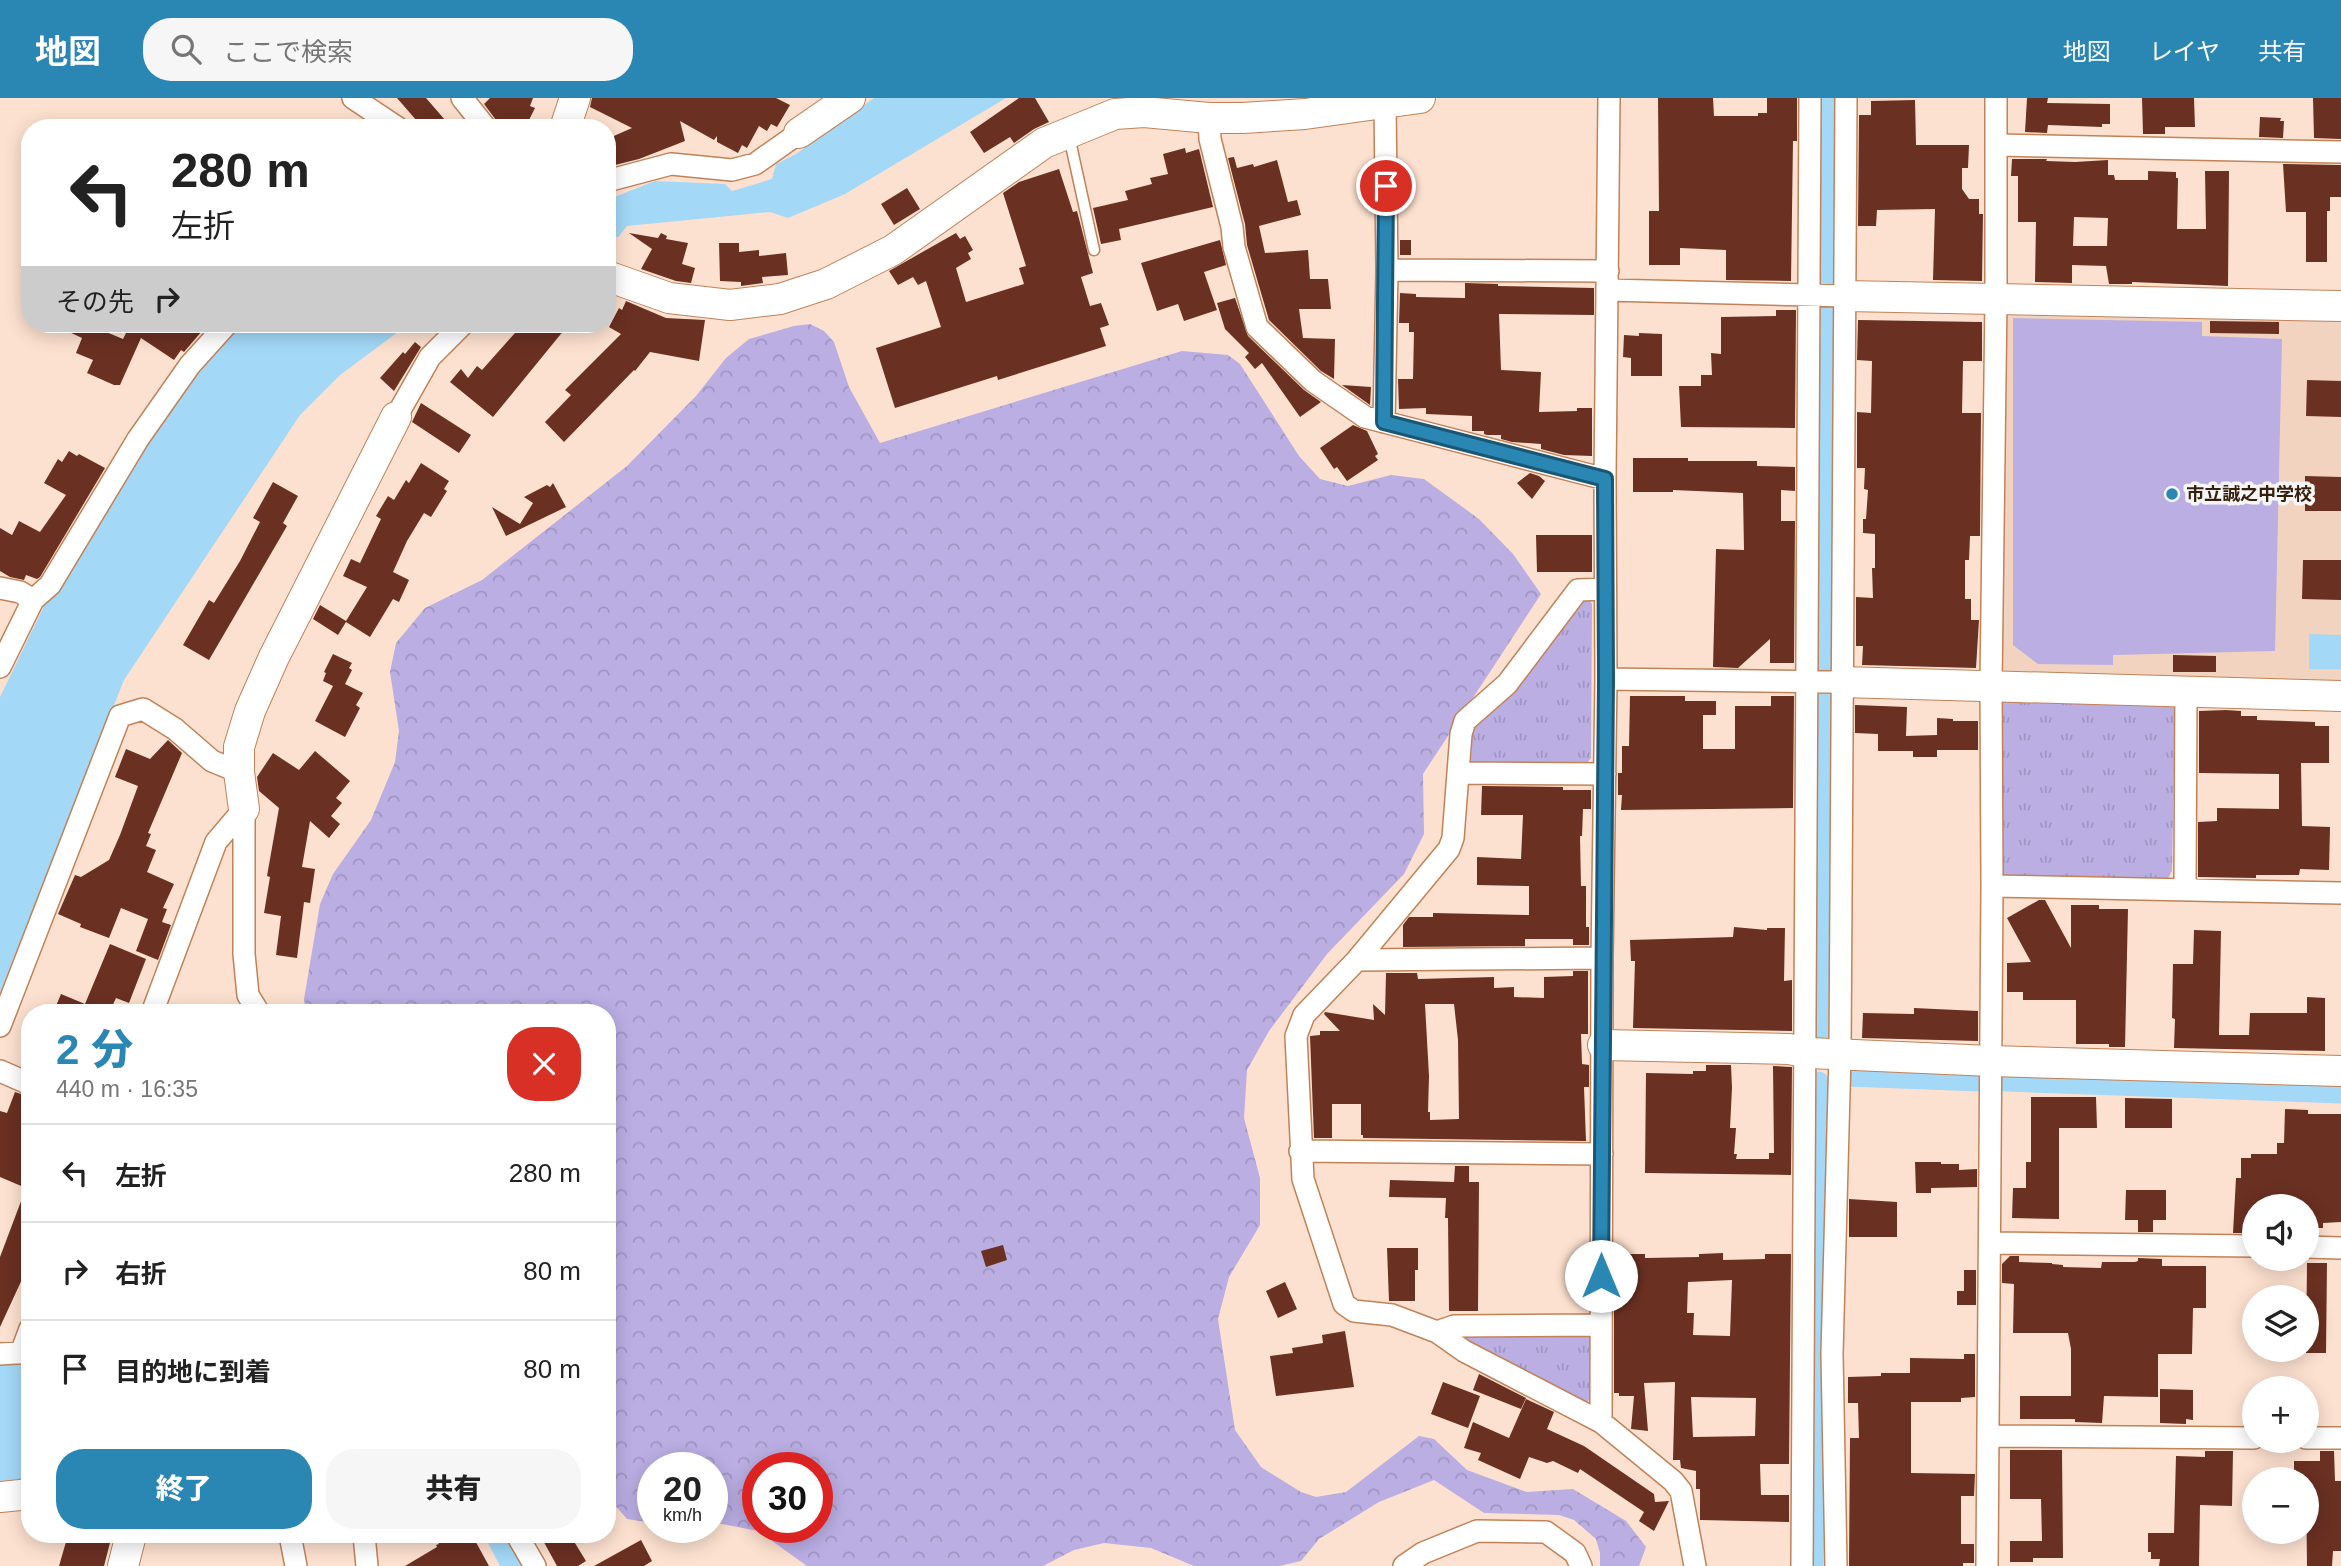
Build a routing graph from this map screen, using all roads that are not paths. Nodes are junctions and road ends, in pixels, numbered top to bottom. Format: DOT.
graph roads {
  1 [pos="353,98"];
  2 [pos="462,98"];
  3 [pos="575,98"];
  4 [pos="850,98"];
  5 [pos="1420,98"];
  6 [pos="1609,98"];
  7 [pos="1810,98"];
  8 [pos="1846,98"];
  9 [pos="1996,98"];
  10 [pos="1385,102"];
  11 [pos="1141,105"];
  12 [pos="1209,118"];
  13 [pos="384,119"];
  14 [pos="479,119"];
  15 [pos="568,119"];
  16 [pos="799,133"];
  17 [pos="1068,133"];
  18 [pos="1996,145"];
  19 [pos="2341,152"];
  20 [pos="616,179"];
  21 [pos="1094,250"];
  22 [pos="1387,270"];
  23 [pos="616,279"];
  24 [pos="1608,281"];
  25 [pos="1826,296"];
  26 [pos="1996,299"];
  27 [pos="2341,306"];
  28 [pos="219,333"];
  29 [pos="454,333"];
  30 [pos="396,417"];
  31 [pos="1384,422"];
  32 [pos="1605,479"];
  33 [pos="0,588"];
  34 [pos="1605,589"];
  35 [pos="33,600"];
  36 [pos="0,667"];
  37 [pos="1606,679"];
  38 [pos="1825,682"];
  39 [pos="1990,685"];
  40 [pos="2186,693"];
  41 [pos="2341,696"];
  42 [pos="239,772"];
  43 [pos="1458,773"];
  44 [pos="1605,774"];
  45 [pos="244,809"];
  46 [pos="1992,887"];
  47 [pos="2185,889"];
  48 [pos="2341,893"];
  49 [pos="1602,958"];
  50 [pos="1357,960"];
  51 [pos="155,1004"];
  52 [pos="254,1004"];
  53 [pos="0,1026"];
  54 [pos="1603,1045"];
  55 [pos="1821,1053"];
  56 [pos="1991,1061"];
  57 [pos="0,1071"];
  58 [pos="2341,1071"];
  59 [pos="21,1080"];
  60 [pos="1300,1150"];
  61 [pos="1602,1154"];
  62 [pos="1990,1243"];
  63 [pos="2242,1246"];
  64 [pos="2319,1247"];
  65 [pos="2341,1248"];
  66 [pos="1601,1325"];
  67 [pos="1437,1332"];
  68 [pos="1601,1422"];
  69 [pos="1989,1436"];
  70 [pos="2242,1438"];
  71 [pos="2319,1438"];
  72 [pos="2341,1438"];
  73 [pos="21,1495"];
  74 [pos="0,1497"];
  75 [pos="129,1543"];
  76 [pos="292,1543"];
  77 [pos="365,1543"];
  78 [pos="522,1543"];
  79 [pos="123,1566"];
  80 [pos="296,1566"];
  81 [pos="367,1566"];
  82 [pos="535,1566"];
  83 [pos="1404,1566"];
  84 [pos="1581,1566"];
  85 [pos="1695,1566"];
  86 [pos="1802,1566"];
  87 [pos="1836,1566"];
  88 [pos="1987,1566"];
  1 -- 13 [label="street"];
  2 -- 14 [label="street"];
  3 -- 15 [label="street"];
  4 -- 16 [label="street"];
  5 -- 10 [label="street"];
  6 -- 24 [label="street"];
  7 -- 25 [label="street"];
  8 -- 25 [label="street"];
  9 -- 18 [label="street"];
  10 -- 12 [label="street"];
  10 -- 22 [label="street"];
  11 -- 12 [label="street"];
  11 -- 17 [label="street"];
  12 -- 31 [label="street"];
  16 -- 20 [label="street"];
  17 -- 21 [label="lane"];
  17 -- 23 [label="street"];
  18 -- 19 [label="street"];
  18 -- 26 [label="street"];
  22 -- 24 [label="street"];
  22 -- 31 [label="street"];
  24 -- 25 [label="street"];
  24 -- 32 [label="street"];
  25 -- 26 [label="street"];
  25 -- 38 [label="street"];
  25 -- 38 [label="street"];
  26 -- 27 [label="street"];
  26 -- 39 [label="street"];
  28 -- 35 [label="street"];
  29 -- 30 [label="street"];
  30 -- 42 [label="street"];
  31 -- 32 [label="street"];
  32 -- 34 [label="street"];
  33 -- 35 [label="street"];
  34 -- 37 [label="street"];
  34 -- 43 [label="street"];
  35 -- 36 [label="street"];
  37 -- 38 [label="street"];
  37 -- 44 [label="street"];
  38 -- 39 [label="street"];
  38 -- 55 [label="street"];
  38 -- 55 [label="street"];
  39 -- 40 [label="street"];
  39 -- 46 [label="street"];
  40 -- 41 [label="street"];
  40 -- 47 [label="street"];
  42 -- 45 [label="street"];
  42 -- 53 [label="street"];
  43 -- 44 [label="street"];
  43 -- 50 [label="street"];
  44 -- 49 [label="street"];
  45 -- 51 [label="street"];
  45 -- 52 [label="street"];
  46 -- 47 [label="street"];
  46 -- 56 [label="street"];
  47 -- 48 [label="street"];
  49 -- 50 [label="street"];
  49 -- 54 [label="street"];
  50 -- 60 [label="street"];
  54 -- 55 [label="street"];
  54 -- 61 [label="street"];
  55 -- 56 [label="street"];
  55 -- 86 [label="street"];
  55 -- 87 [label="street"];
  56 -- 58 [label="street"];
  56 -- 62 [label="street"];
  57 -- 59 [label="street"];
  60 -- 61 [label="street"];
  60 -- 67 [label="street"];
  61 -- 66 [label="street"];
  62 -- 63 [label="street"];
  62 -- 69 [label="street"];
  64 -- 65 [label="street"];
  66 -- 67 [label="street"];
  66 -- 68 [label="street"];
  67 -- 68 [label="street"];
  68 -- 85 [label="street"];
  69 -- 70 [label="street"];
  69 -- 88 [label="street"];
  71 -- 72 [label="street"];
  73 -- 74 [label="street"];
  75 -- 79 [label="street"];
  76 -- 80 [label="street"];
  77 -- 81 [label="street"];
  78 -- 82 [label="street"];
  83 -- 84 [label="street"];
}
